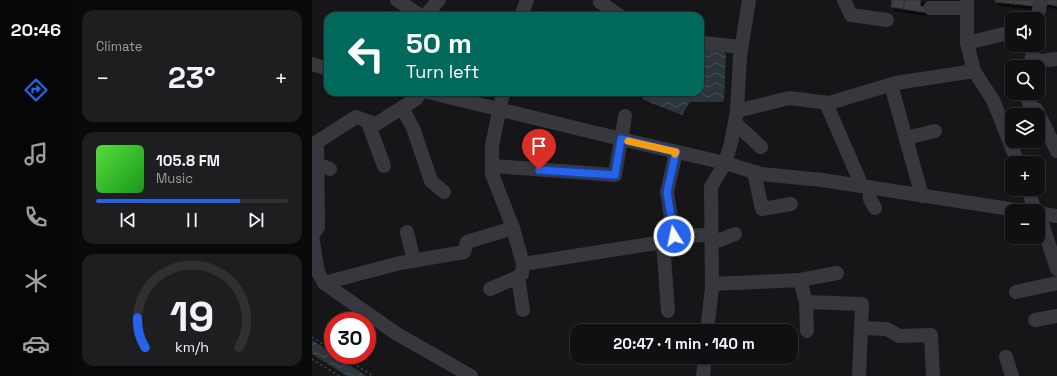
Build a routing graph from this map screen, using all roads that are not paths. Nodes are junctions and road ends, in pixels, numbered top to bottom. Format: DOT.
graph roads {
  1 [pos="397,0"];
  2 [pos="439,0"];
  3 [pos="527,0"];
  4 [pos="749,0"];
  5 [pos="844,0"];
  6 [pos="1041,0"];
  7 [pos="600,2"];
  8 [pos="967,4"];
  9 [pos="930,8"];
  10 [pos="415,12"];
  11 [pos="428,12"];
  12 [pos="522,12"];
  13 [pos="614,12"];
  14 [pos="1038,12"];
  15 [pos="887,20"];
  16 [pos="1005,34"];
  17 [pos="704,43"];
  18 [pos="967,43"];
  19 [pos="741,48"];
  20 [pos="1057,59"];
  21 [pos="1045,61"];
  22 [pos="974,71"];
  23 [pos="891,85"];
  24 [pos="418,96"];
  25 [pos="445,96"];
  26 [pos="502,96"];
  27 [pos="1028,100"];
  28 [pos="826,103"];
  29 [pos="402,108"];
  30 [pos="499,109"];
  31 [pos="625,116"];
  32 [pos="736,117"];
  33 [pos="368,123"];
  34 [pos="936,131"];
  35 [pos="906,138"];
  36 [pos="621,139"];
  37 [pos="761,147"];
  38 [pos="1057,151"];
  39 [pos="676,152"];
  40 [pos="1015,156"];
  41 [pos="725,163"];
  42 [pos="317,164"];
  43 [pos="384,166"];
  44 [pos="493,166"];
  45 [pos="330,169"];
  46 [pos="754,172"];
  47 [pos="865,187"];
  48 [pos="444,192"];
  49 [pos="922,196"];
  50 [pos="791,204"];
  51 [pos="875,208"];
  52 [pos="1005,208"];
  53 [pos="1045,215"];
  54 [pos="1057,216"];
  55 [pos="513,228"];
  56 [pos="407,232"];
  57 [pos="1045,232"];
  58 [pos="735,234"];
  59 [pos="712,238"];
  60 [pos="668,239"];
  61 [pos="414,261"];
  62 [pos="1057,269"];
  63 [pos="520,271"];
  64 [pos="837,273"];
  65 [pos="800,280"];
  66 [pos="324,283"];
  67 [pos="1057,283"];
  68 [pos="712,284"];
  69 [pos="490,288"];
  70 [pos="1016,292"];
  71 [pos="806,302"];
  72 [pos="523,310"];
  73 [pos="668,311"];
  74 [pos="1057,316"];
  75 [pos="1035,320"];
  76 [pos="708,324"];
  77 [pos="861,328"];
  78 [pos="807,331"];
  79 [pos="1006,357"];
  80 [pos="704,364"];
  81 [pos="471,376"];
  82 [pos="703,376"];
  83 [pos="859,376"];
  84 [pos="933,376"];
  85 [pos="1012,376"];
  1 -- 10 [label="street"];
  2 -- 11 [label="street"];
  3 -- 12 [label="street"];
  4 -- 19 [label="street"];
  5 -- 15 [label="street"];
  6 -- 14 [label="street"];
  7 -- 13 [label="street"];
  8 -- 9 [label="street"];
  8 -- 18 [label="street"];
  16 -- 18 [label="street"];
  17 -- 19 [label="street"];
  18 -- 22 [label="street"];
  19 -- 32 [label="street"];
  20 -- 21 [label="street"];
  22 -- 23 [label="street"];
  22 -- 40 [label="street"];
  23 -- 28 [label="street"];
  23 -- 35 [label="street"];
  24 -- 29 [label="street"];
  25 -- 30 [label="street"];
  26 -- 30 [label="street"];
  27 -- 38 [label="street"];
  28 -- 32 [label="street"];
  28 -- 47 [label="street"];
  29 -- 33 [label="street"];
  29 -- 48 [label="street"];
  30 -- 36 [label="street"];
  30 -- 44 [label="street"];
  31 -- 36 [label="street"];
  32 -- 37 [label="street"];
  32 -- 41 [label="street"];
  33 -- 42 [label="street"];
  33 -- 43 [label="street"];
  34 -- 35 [label="street"];
  35 -- 49 [label="street"];
  36 -- 39 [label="street"];
  36 -- 44 [label="street"];
  39 -- 41 [label="street"];
  39 -- 60 [label="street"];
  41 -- 46 [label="street"];
  41 -- 59 [label="street"];
  42 -- 45 [label="street"];
  42 -- 66 [label="street"];
  44 -- 55 [label="street"];
  46 -- 47 [label="street"];
  46 -- 50 [label="street"];
  47 -- 49 [label="street"];
  47 -- 51 [label="street"];
  49 -- 52 [label="street"];
  53 -- 54 [label="street"];
  55 -- 61 [label="street"];
  55 -- 63 [label="street"];
  56 -- 61 [label="street"];
  57 -- 62 [label="street"];
  58 -- 59 [label="street"];
  59 -- 60 [label="street"];
  59 -- 68 [label="street"];
  60 -- 63 [label="street"];
  60 -- 73 [label="street"];
  61 -- 66 [label="street"];
  63 -- 69 [label="street"];
  63 -- 72 [label="street"];
  64 -- 65 [label="street"];
  65 -- 68 [label="street"];
  65 -- 71 [label="street"];
  66 -- 81 [label="street"];
  67 -- 70 [label="street"];
  68 -- 76 [label="street"];
  71 -- 77 [label="street"];
  71 -- 78 [label="street"];
  74 -- 75 [label="street"];
  77 -- 83 [label="street"];
  77 -- 84 [label="street"];
  79 -- 85 [label="street"];
  80 -- 82 [label="street"];
}
